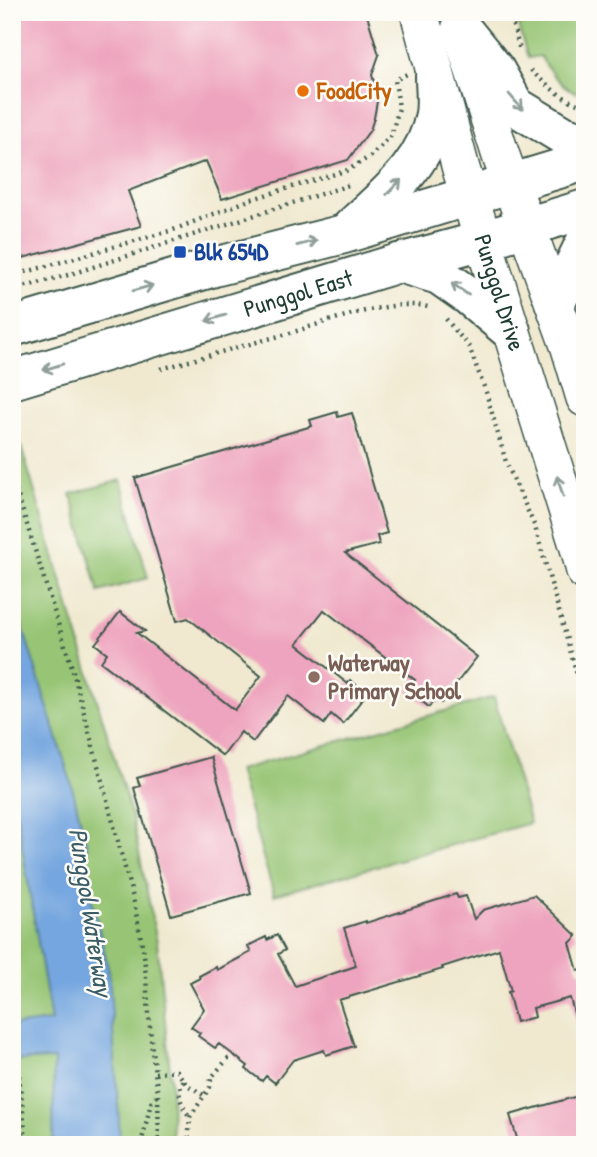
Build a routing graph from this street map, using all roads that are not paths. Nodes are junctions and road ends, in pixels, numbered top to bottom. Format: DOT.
graph roads {
  1 [pos="419,12"];
  2 [pos="458,20"];
  3 [pos="422,75"];
  4 [pos="585,142"];
  5 [pos="585,161"];
  6 [pos="511,183"];
  7 [pos="470,196"];
  8 [pos="585,209"];
  9 [pos="526,226"];
  10 [pos="344,234"];
  11 [pos="484,240"];
  12 [pos="585,243"];
  13 [pos="399,263"];
  14 [pos="555,304"];
  15 [pos="12,327"];
  16 [pos="511,331"];
  17 [pos="12,380"];
  18 [pos="585,398"];
  19 [pos="585,571"];
  1 -- 3 [label="street, Punggol Drive"];
  2 -- 4 [label="main road, one-way"];
  2 -- 6 [label="street, Punggol Drive"];
  3 -- 7 [label="street, Punggol Drive"];
  10 -- 3 [label="main road, one-way"];
  5 -- 6 [label="main road, Punggol East"];
  6 -- 7 [label="main road, Punggol East"];
  6 -- 9 [label="street, Punggol Drive"];
  7 -- 10 [label="main road, Punggol East"];
  7 -- 11 [label="street, Punggol Drive"];
  8 -- 9 [label="main road, Punggol East"];
  9 -- 11 [label="main road, Punggol East"];
  9 -- 14 [label="street, Punggol Drive"];
  15 -- 10 [label="main road, Punggol East, one-way"];
  11 -- 13 [label="main road, Punggol East"];
  11 -- 16 [label="street, Punggol Drive"];
  12 -- 14 [label="main road"];
  16 -- 13 [label="main road, one-way"];
  13 -- 17 [label="main road, Punggol East, one-way"];
  14 -- 18 [label="street, Punggol Drive"];
  19 -- 16 [label="street, Punggol Drive, one-way"];
}
